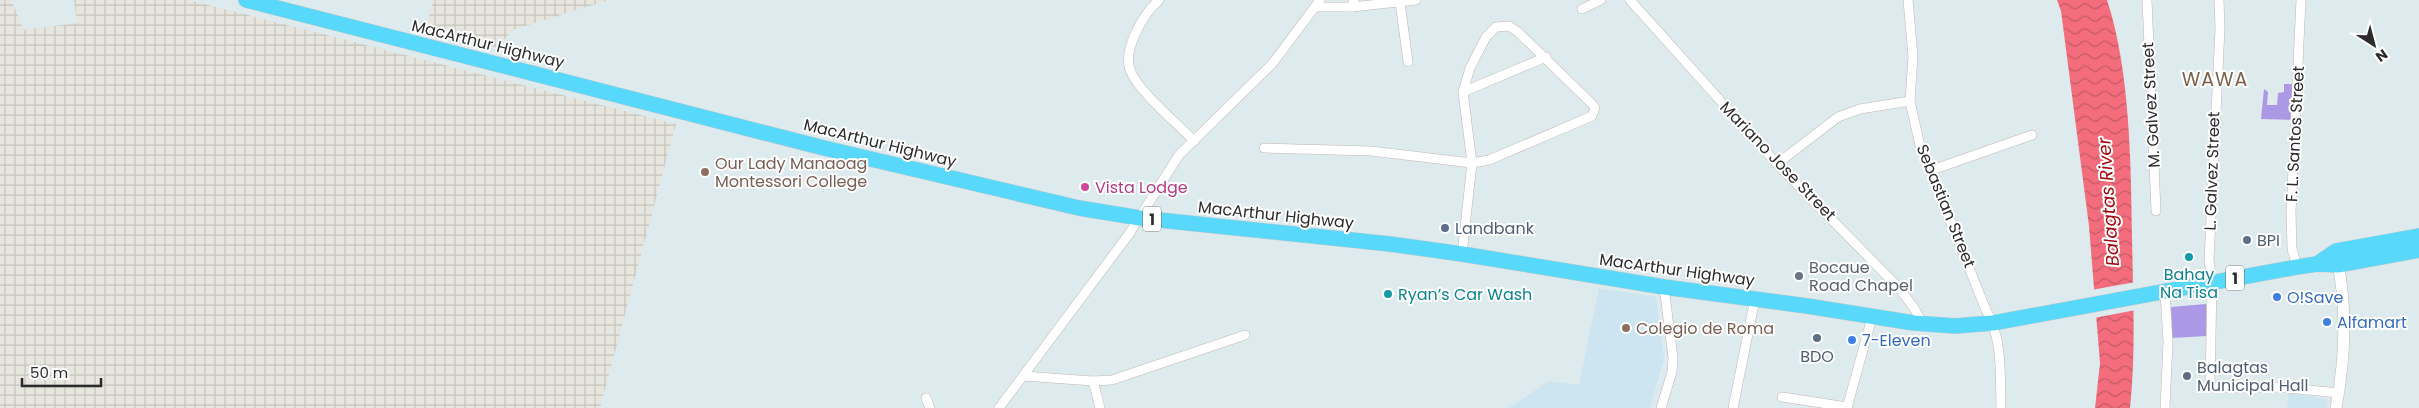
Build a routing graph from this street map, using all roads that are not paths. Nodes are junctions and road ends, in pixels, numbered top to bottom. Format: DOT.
graph roads {
  1 [pos="246,0"];
  2 [pos="1416,0"];
  3 [pos="1601,0"];
  4 [pos="1630,0"];
  5 [pos="1908,0"];
  6 [pos="2147,0"];
  7 [pos="2219,0"];
  8 [pos="2302,0"];
  9 [pos="1153,2"];
  10 [pos="1400,2"];
  11 [pos="1318,3"];
  12 [pos="1353,3"];
  13 [pos="1582,9"];
  14 [pos="1546,57"];
  15 [pos="1408,62"];
  16 [pos="1463,92"];
  17 [pos="1910,101"];
  18 [pos="2032,135"];
  19 [pos="1194,140"];
  20 [pos="1264,148"];
  21 [pos="1472,162"];
  22 [pos="1777,164"];
  23 [pos="1932,170"];
  24 [pos="2156,211"];
  25 [pos="1140,218"];
  26 [pos="2419,236"];
  27 [pos="2419,250"];
  28 [pos="1462,254"];
  29 [pos="2337,258"];
  30 [pos="2297,267"];
  31 [pos="2212,282"];
  32 [pos="1664,287"];
  33 [pos="2160,293"];
  34 [pos="1755,298"];
  35 [pos="1872,317"];
  36 [pos="1993,323"];
  37 [pos="1923,324"];
  38 [pos="1245,335"];
  39 [pos="1023,376"];
  40 [pos="1093,381"];
  41 [pos="2339,393"];
  42 [pos="1782,397"];
  43 [pos="926,398"];
  44 [pos="930,408"];
  45 [pos="999,408"];
  46 [pos="1100,408"];
  47 [pos="1661,408"];
  48 [pos="1733,408"];
  49 [pos="1847,408"];
  50 [pos="2001,408"];
  51 [pos="2165,408"];
  52 [pos="2336,408"];
  1 -- 25 [label="highway, MacArthur Highway / 1"];
  2 -- 10 [label="street"];
  3 -- 13 [label="street"];
  4 -- 22 [label="street, Mariano Jose Street"];
  5 -- 17 [label="street, Sebastian Street"];
  6 -- 24 [label="street, M. Galvez Street"];
  7 -- 31 [label="street, L. Galvez Street"];
  8 -- 30 [label="street, F. L. Santos Street"];
  9 -- 19 [label="street"];
  10 -- 12 [label="street"];
  10 -- 15 [label="street"];
  11 -- 12 [label="street"];
  11 -- 19 [label="street"];
  14 -- 16 [label="street"];
  14 -- 16 [label="street"];
  14 -- 21 [label="street"];
  16 -- 21 [label="street"];
  17 -- 22 [label="street"];
  17 -- 23 [label="street, Sebastian Street"];
  18 -- 23 [label="street"];
  19 -- 25 [label="street"];
  20 -- 21 [label="street"];
  21 -- 28 [label="street"];
  22 -- 37 [label="street, Mariano Jose Street"];
  23 -- 36 [label="street, Sebastian Street"];
  25 -- 28 [label="highway, MacArthur Highway / 1"];
  25 -- 39 [label="street"];
  26 -- 29 [label="highway, MacArthur Highway / 1"];
  27 -- 29 [label="highway, MacArthur Highway / 1"];
  28 -- 32 [label="highway, MacArthur Highway / 1"];
  29 -- 30 [label="highway, MacArthur Highway / 1"];
  29 -- 41 [label="street"];
  30 -- 31 [label="highway, MacArthur Highway / 1"];
  31 -- 33 [label="highway, MacArthur Highway / 1"];
  31 -- 41 [label="street, L. Galvez Street"];
  32 -- 34 [label="highway, MacArthur Highway / 1"];
  32 -- 47 [label="street"];
  33 -- 36 [label="highway, MacArthur Highway / 1"];
  33 -- 51 [label="street"];
  34 -- 35 [label="highway, MacArthur Highway / 1"];
  34 -- 48 [label="street"];
  35 -- 37 [label="highway, MacArthur Highway / 1"];
  35 -- 49 [label="street"];
  36 -- 37 [label="highway, MacArthur Highway / 1"];
  36 -- 50 [label="street, Sebastian Street"];
  38 -- 40 [label="street"];
  39 -- 40 [label="street"];
  39 -- 45 [label="street"];
  40 -- 46 [label="street"];
  41 -- 52 [label="street"];
  42 -- 49 [label="street"];
  43 -- 44 [label="street"];
}
